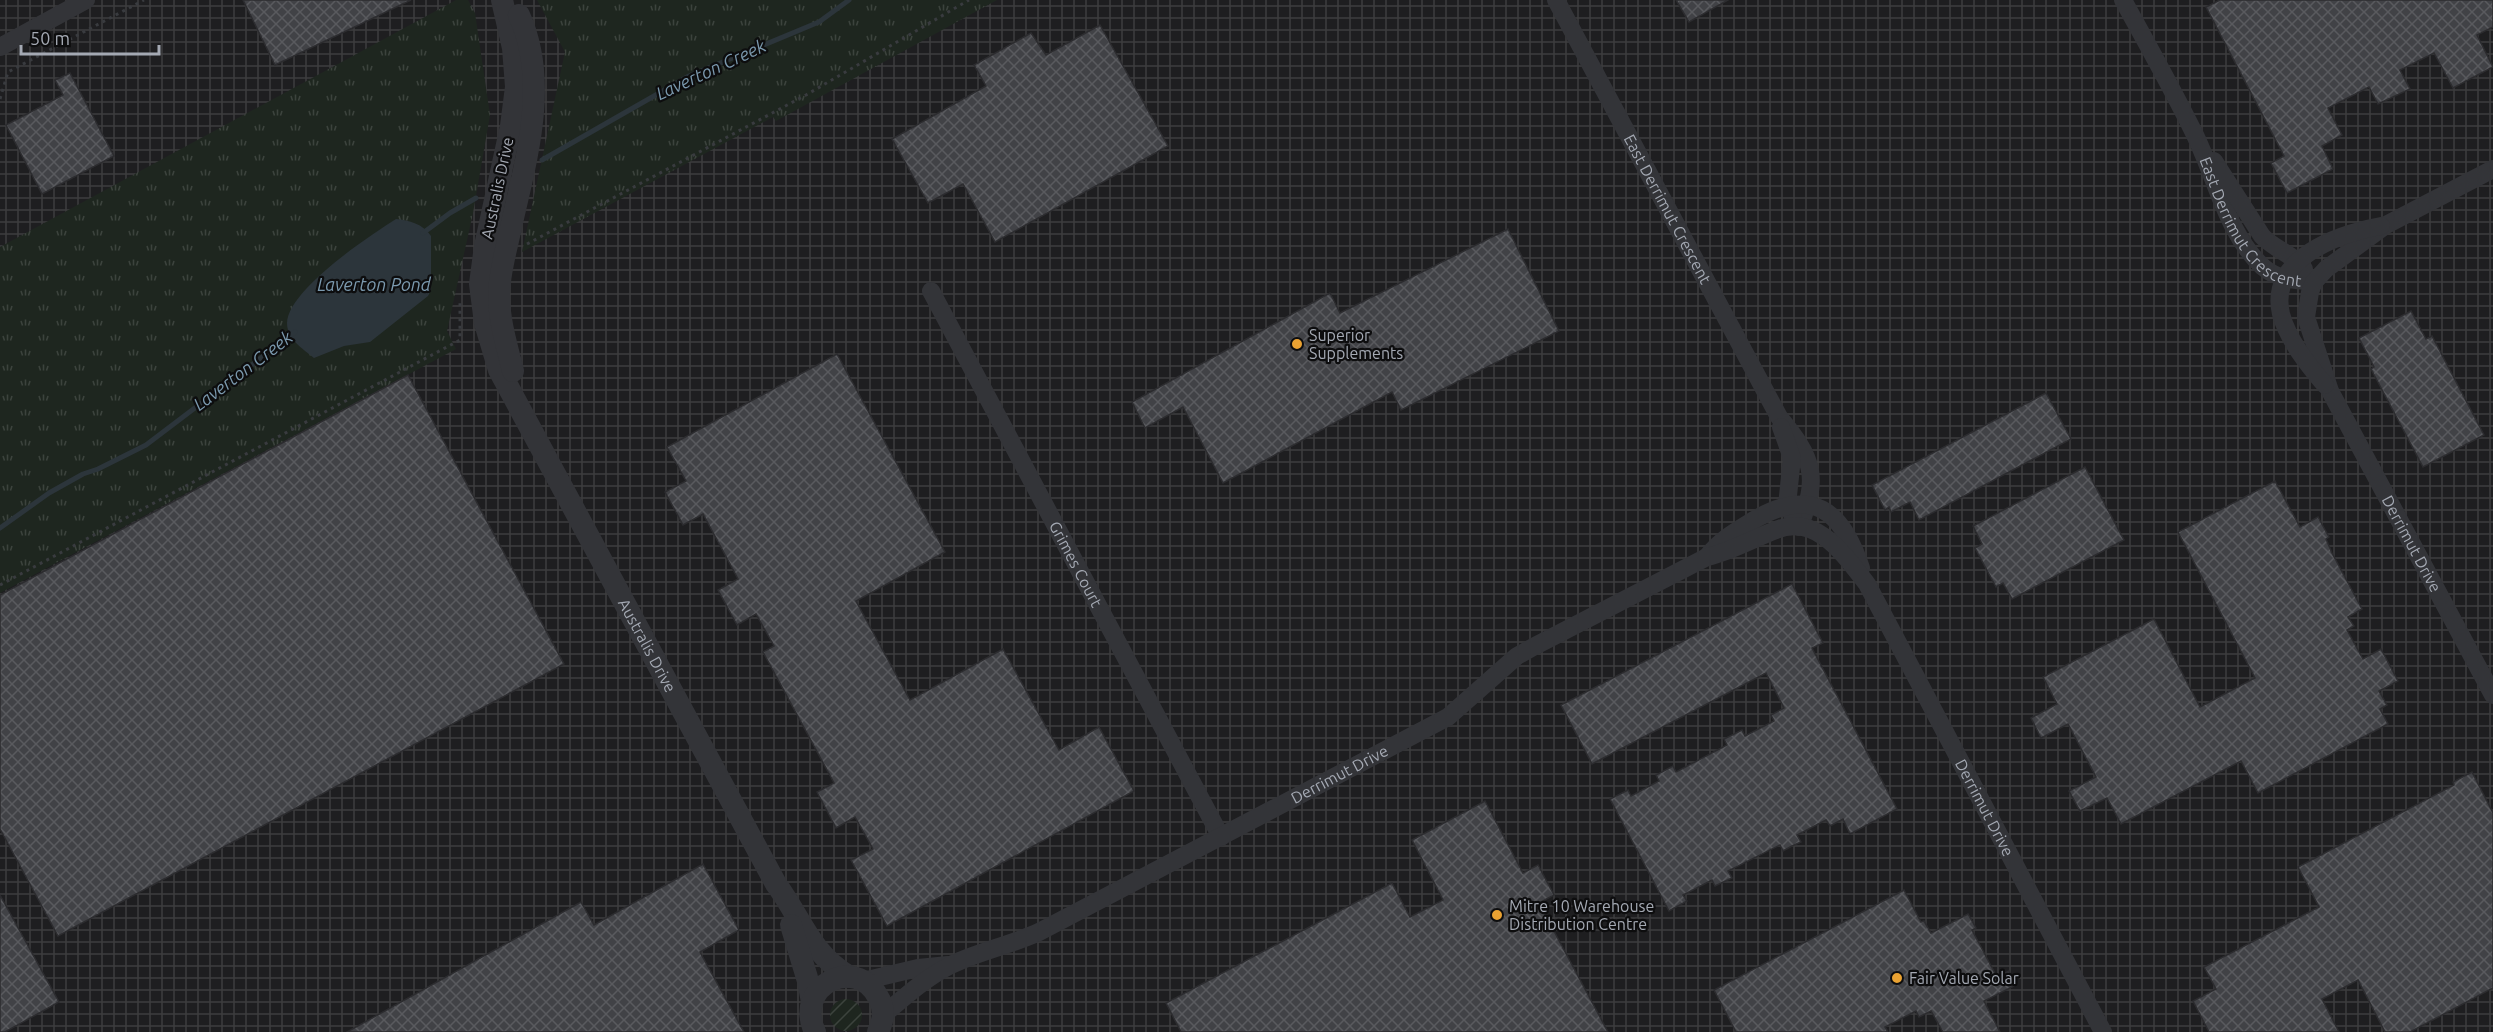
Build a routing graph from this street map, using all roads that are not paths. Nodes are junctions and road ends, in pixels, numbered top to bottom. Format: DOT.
graph roads {
  1 [pos="86,0"];
  2 [pos="502,0"];
  3 [pos="509,0"];
  4 [pos="1556,0"];
  5 [pos="2124,0"];
  6 [pos="0,47"];
  7 [pos="2195,135"];
  8 [pos="2493,169"];
  9 [pos="2386,225"];
  10 [pos="2298,260"];
  11 [pos="2285,279"];
  12 [pos="2314,282"];
  13 [pos="931,291"];
  14 [pos="2330,391"];
  15 [pos="520,405"];
  16 [pos="1779,417"];
  17 [pos="1787,505"];
  18 [pos="1808,506"];
  19 [pos="1799,527"];
  20 [pos="1707,557"];
  21 [pos="1867,584"];
  22 [pos="2493,694"];
  23 [pos="1221,837"];
  24 [pos="776,884"];
  25 [pos="953,964"];
  26 [pos="857,979"];
  27 [pos="812,1002"];
  28 [pos="882,1026"];
  29 [pos="815,1032"];
  30 [pos="2103,1032"];
  1 -- 6 [label="street"];
  2 -- 15 [label="street, Australis Drive"];
  3 -- 15 [label="street, Australis Drive"];
  4 -- 16 [label="street, East Derrimut Crescent"];
  5 -- 7 [label="street, East Derrimut Crescent"];
  7 -- 10 [label="street, East Derrimut Crescent"];
  7 -- 11 [label="street, East Derrimut Crescent"];
  8 -- 9 [label="street, Derrimut Drive"];
  9 -- 10 [label="street, Derrimut Drive"];
  9 -- 12 [label="street, Derrimut Drive"];
  10 -- 11 [label="street, Derrimut Drive"];
  10 -- 12 [label="street, East Derrimut Crescent"];
  11 -- 12 [label="street, East Derrimut Crescent"];
  11 -- 14 [label="street, Derrimut Drive"];
  12 -- 14 [label="street, Derrimut Drive"];
  13 -- 23 [label="street, Grimes Court"];
  14 -- 22 [label="street, Derrimut Drive"];
  15 -- 24 [label="street, Australis Drive"];
  16 -- 17 [label="street, East Derrimut Crescent"];
  16 -- 18 [label="street, East Derrimut Crescent"];
  17 -- 18 [label="street, Derrimut Drive"];
  17 -- 19 [label="street"];
  17 -- 20 [label="street, Derrimut Drive"];
  18 -- 19 [label="street, East Derrimut Crescent"];
  18 -- 21 [label="street, Derrimut Drive"];
  19 -- 20 [label="street, Derrimut Drive"];
  19 -- 21 [label="street, Derrimut Drive"];
  20 -- 23 [label="street, Derrimut Drive"];
  21 -- 30 [label="street, Derrimut Drive"];
  23 -- 25 [label="street, Derrimut Drive"];
  24 -- 26 [label="street, Australis Drive"];
  24 -- 27 [label="street, Australis Drive"];
  25 -- 26 [label="street, Derrimut Drive"];
  25 -- 28 [label="street, Derrimut Drive"];
  26 -- 27 [label="street"];
  26 -- 28 [label="street, Australis Drive"];
  27 -- 29 [label="street, Australis Drive"];
}
